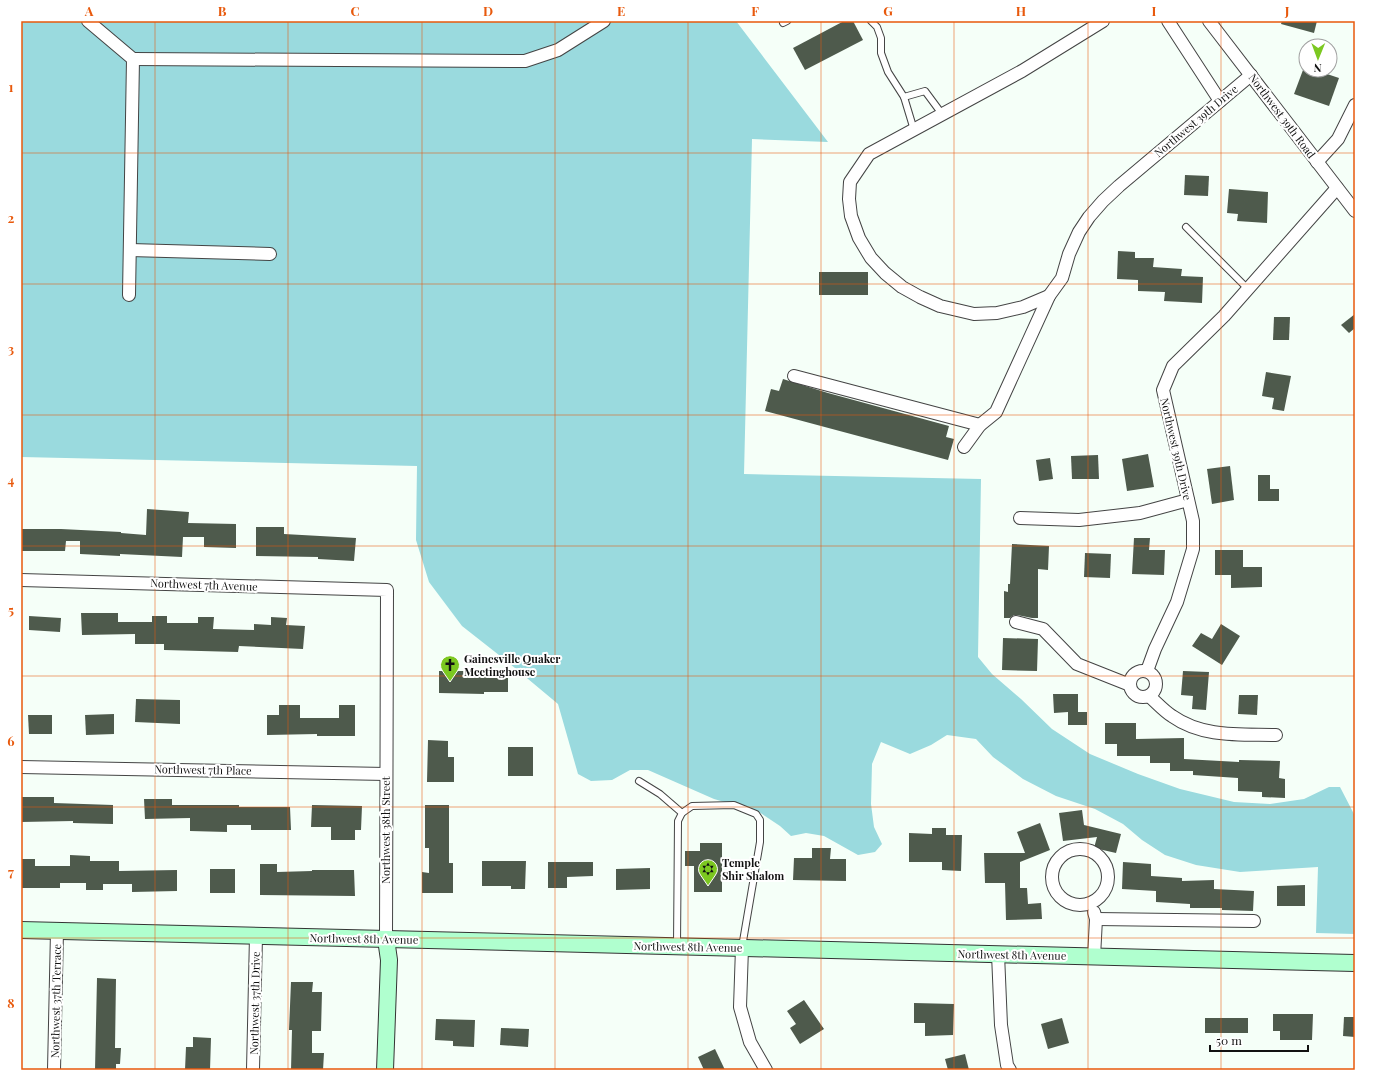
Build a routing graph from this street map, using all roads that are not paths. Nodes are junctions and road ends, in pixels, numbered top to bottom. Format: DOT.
graph roads {
  1 [pos="88,21"];
  2 [pos="604,21"];
  3 [pos="870,21"];
  4 [pos="1103,21"];
  5 [pos="1168,21"];
  6 [pos="1209,21"];
  7 [pos="133,59"];
  8 [pos="1251,75"];
  9 [pos="904,97"];
  10 [pos="1220,101"];
  11 [pos="1354,110"];
  12 [pos="942,114"];
  13 [pos="914,130"];
  14 [pos="1317,162"];
  15 [pos="1337,188"];
  16 [pos="1355,211"];
  17 [pos="1186,227"];
  18 [pos="130,250"];
  19 [pos="270,254"];
  20 [pos="1248,289"];
  21 [pos="129,295"];
  22 [pos="1049,296"];
  23 [pos="794,376"];
  24 [pos="980,425"];
  25 [pos="964,447"];
  26 [pos="1188,500"];
  27 [pos="1020,518"];
  28 [pos="21,580"];
  29 [pos="387,590"];
  30 [pos="1016,622"];
  31 [pos="1147,671"];
  32 [pos="1130,685"];
  33 [pos="1149,696"];
  34 [pos="1276,735"];
  35 [pos="21,767"];
  36 [pos="386,774"];
  37 [pos="639,781"];
  38 [pos="682,812"];
  39 [pos="1088,904"];
  40 [pos="1096,919"];
  41 [pos="1254,921"];
  42 [pos="21,930"];
  43 [pos="57,931"];
  44 [pos="256,936"];
  45 [pos="386,939"];
  46 [pos="677,946"];
  47 [pos="742,948"];
  48 [pos="998,954"];
  49 [pos="1094,957"];
  50 [pos="1355,963"];
  51 [pos="54,1070"];
  52 [pos="253,1070"];
  53 [pos="385,1070"];
  54 [pos="766,1070"];
  55 [pos="1010,1070"];
  1 -- 7 [label="street"];
  2 -- 7 [label="street"];
  3 -- 9 [label="lane"];
  4 -- 12 [label="street"];
  5 -- 10 [label="street"];
  6 -- 8 [label="street, Northwest 39th Road"];
  7 -- 18 [label="street"];
  8 -- 10 [label="street, Northwest 39th Drive"];
  8 -- 14 [label="street, Northwest 39th Road"];
  9 -- 12 [label="lane"];
  9 -- 13 [label="lane"];
  10 -- 22 [label="street, Northwest 39th Drive"];
  11 -- 14 [label="street"];
  12 -- 13 [label="street"];
  13 -- 22 [label="street"];
  14 -- 15 [label="street, Northwest 39th Road"];
  15 -- 16 [label="street, Northwest 39th Road"];
  15 -- 20 [label="street, Northwest 39th Drive"];
  17 -- 20 [label="lane"];
  18 -- 19 [label="street"];
  18 -- 21 [label="street"];
  20 -- 26 [label="street, Northwest 39th Drive"];
  22 -- 24 [label="street, Northwest 39th Drive"];
  23 -- 24 [label="street"];
  24 -- 25 [label="street, Northwest 39th Drive"];
  26 -- 27 [label="street"];
  26 -- 31 [label="street, Northwest 39th Drive"];
  28 -- 29 [label="street, Northwest 7th Avenue"];
  29 -- 36 [label="street, Northwest 38th Street"];
  30 -- 32 [label="street"];
  31 -- 32 [label="street"];
  31 -- 33 [label="street"];
  32 -- 33 [label="street"];
  33 -- 34 [label="street"];
  35 -- 36 [label="street, Northwest 7th Place"];
  36 -- 45 [label="street, Northwest 38th Street"];
  37 -- 38 [label="lane"];
  38 -- 46 [label="lane"];
  38 -- 47 [label="lane"];
  39 -- 39 [label="street"];
  39 -- 40 [label="street"];
  40 -- 41 [label="street"];
  40 -- 49 [label="street"];
  42 -- 43 [label="street, Northwest 8th Avenue"];
  43 -- 44 [label="street, Northwest 8th Avenue"];
  43 -- 51 [label="street, Northwest 37th Terrace"];
  44 -- 45 [label="street, Northwest 8th Avenue"];
  44 -- 52 [label="street, Northwest 37th Drive"];
  45 -- 46 [label="street, Northwest 8th Avenue"];
  45 -- 53 [label="street, Northwest 38th Street"];
  46 -- 47 [label="street, Northwest 8th Avenue"];
  47 -- 48 [label="street, Northwest 8th Avenue"];
  47 -- 54 [label="street"];
  48 -- 49 [label="street, Northwest 8th Avenue"];
  48 -- 55 [label="street"];
  49 -- 50 [label="street, Northwest 8th Avenue"];
}
